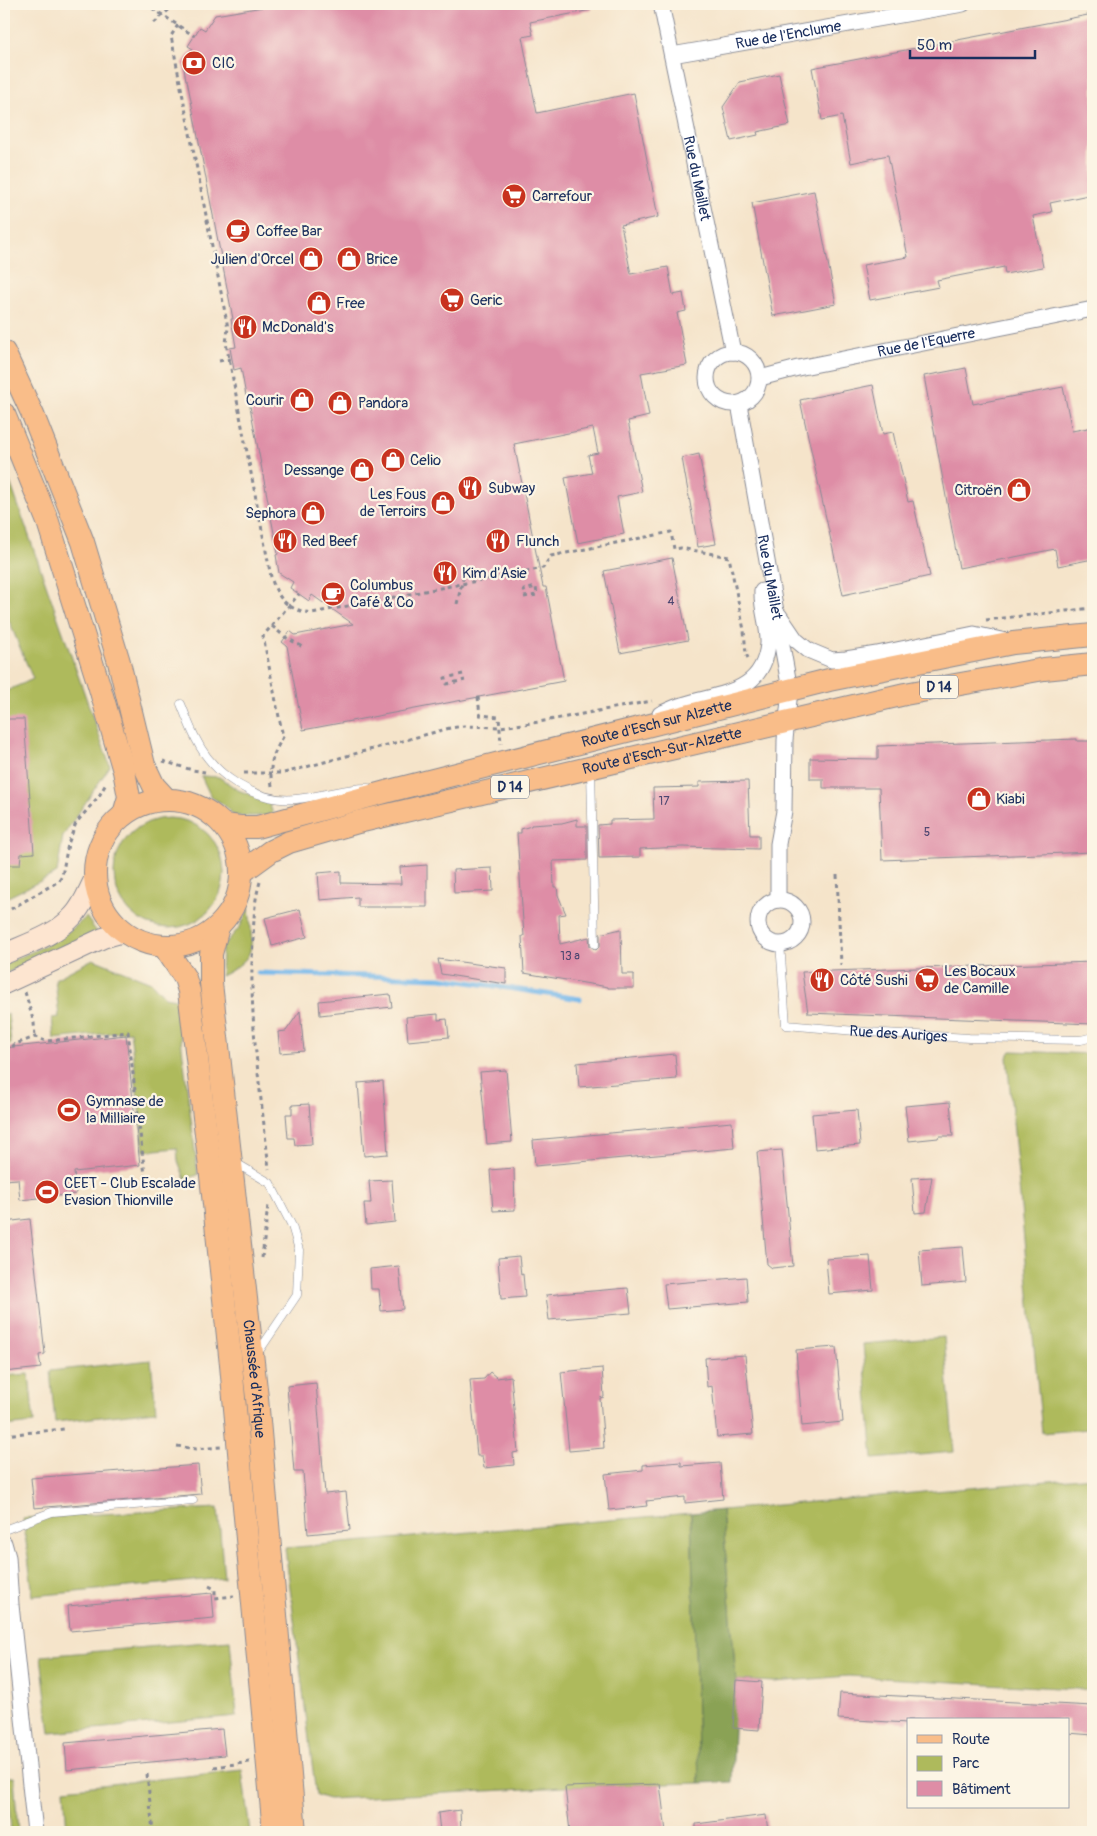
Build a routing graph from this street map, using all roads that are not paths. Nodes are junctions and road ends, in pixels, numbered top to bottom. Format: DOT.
graph roads {
  1 [pos="661,4"];
  2 [pos="963,4"];
  3 [pos="672,55"];
  4 [pos="1093,309"];
  5 [pos="4,352"];
  6 [pos="732,352"];
  7 [pos="760,378"];
  8 [pos="739,404"];
  9 [pos="4,414"];
  10 [pos="765,555"];
  11 [pos="774,607"];
  12 [pos="1093,635"];
  13 [pos="1013,643"];
  14 [pos="1093,664"];
  15 [pos="790,690"];
  16 [pos="181,704"];
  17 [pos="787,721"];
  18 [pos="609,736"];
  19 [pos="134,768"];
  20 [pos="591,768"];
  21 [pos="389,791"];
  22 [pos="166,799"];
  23 [pos="124,814"];
  24 [pos="224,825"];
  25 [pos="242,872"];
  26 [pos="95,878"];
  27 [pos="778,900"];
  28 [pos="218,927"];
  29 [pos="124,932"];
  30 [pos="595,944"];
  31 [pos="780,944"];
  32 [pos="164,946"];
  33 [pos="4,954"];
  34 [pos="4,984"];
  35 [pos="1093,1036"];
  36 [pos="230,1160"];
  37 [pos="252,1360"];
  38 [pos="193,1500"];
  39 [pos="4,1530"];
  40 [pos="4,1543"];
  41 [pos="35,1832"];
  42 [pos="274,1832"];
  43 [pos="294,1832"];
  1 -- 3 [label="street, Rue du Maillet"];
  2 -- 3 [label="street, Rue de l'Enclume"];
  3 -- 6 [label="street, Rue du Maillet"];
  4 -- 7 [label="street, Rue de l'Equerre"];
  5 -- 19 [label="main road"];
  6 -- 7 [label="street"];
  6 -- 8 [label="street"];
  7 -- 8 [label="street"];
  8 -- 10 [label="street, Rue du Maillet"];
  9 -- 19 [label="main road"];
  10 -- 11 [label="street, Rue du Maillet"];
  10 -- 18 [label="street"];
  11 -- 13 [label="street"];
  11 -- 15 [label="street, Rue du Maillet"];
  12 -- 13 [label="main road, Route d'Esch sur Alzette / D 14"];
  13 -- 15 [label="main road, Route d'Esch sur Alzette / D 14"];
  14 -- 17 [label="main road, Route d'Esch-Sur-Alzette / D 14"];
  15 -- 17 [label="street, Rue du Maillet"];
  15 -- 18 [label="main road, Route d'Esch sur Alzette / D 14"];
  16 -- 21 [label="lane"];
  17 -- 20 [label="main road, Route d'Esch-Sur-Alzette / D 14"];
  17 -- 27 [label="street"];
  18 -- 21 [label="main road, Route d'Esch sur Alzette / D 14"];
  19 -- 22 [label="main road"];
  19 -- 23 [label="main road"];
  20 -- 25 [label="main road, Route d'Esch-Sur-Alzette / D 14"];
  20 -- 30 [label="lane"];
  21 -- 24 [label="main road, Route d'Esch sur Alzette / D 14"];
  22 -- 23 [label="main road"];
  22 -- 24 [label="main road"];
  23 -- 26 [label="main road"];
  24 -- 25 [label="main road"];
  25 -- 28 [label="main road"];
  26 -- 29 [label="main road"];
  26 -- 33 [label="main road"];
  27 -- 31 [label="street"];
  27 -- 31 [label="street"];
  28 -- 32 [label="main road"];
  28 -- 36 [label="main road, Chaussée d'Afrique"];
  29 -- 32 [label="main road"];
  29 -- 34 [label="main road"];
  31 -- 35 [label="lane, Rue des Auriges"];
  32 -- 42 [label="main road, Chaussée d'Afrique"];
  36 -- 37 [label="main road, Chaussée d'Afrique"];
  36 -- 37 [label="lane"];
  37 -- 43 [label="main road, Chaussée d'Afrique"];
  38 -- 39 [label="lane"];
  40 -- 41 [label="street"];
}
